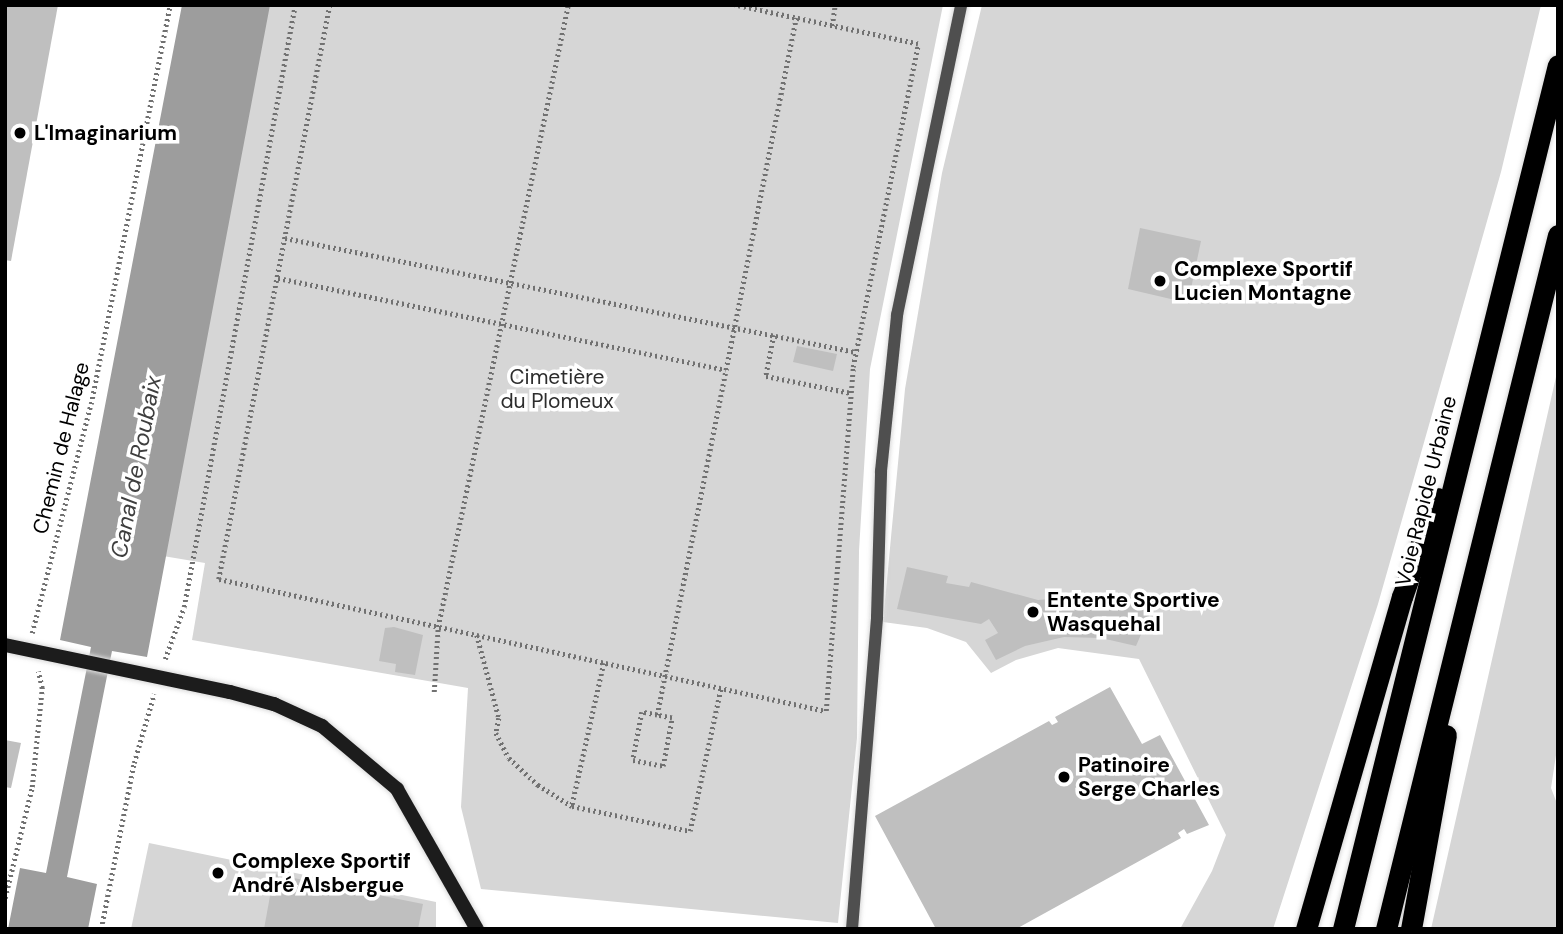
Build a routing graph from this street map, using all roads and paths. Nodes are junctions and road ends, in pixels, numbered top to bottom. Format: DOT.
graph roads {
  1 [pos="170,5"];
  2 [pos="295,5"];
  3 [pos="330,5"];
  4 [pos="568,5"];
  5 [pos="735,5"];
  6 [pos="835,5"];
  7 [pos="961,5"];
  8 [pos="796,18"];
  9 [pos="832,26"];
  10 [pos="1558,65"];
  11 [pos="1558,235"];
  12 [pos="285,238"];
  13 [pos="278,278"];
  14 [pos="510,283"];
  15 [pos="502,324"];
  16 [pos="734,327"];
  17 [pos="774,335"];
  18 [pos="856,352"];
  19 [pos="726,370"];
  20 [pos="1477,387"];
  21 [pos="851,393"];
  22 [pos="1469,591"];
  23 [pos="438,627"];
  24 [pos="477,635"];
  25 [pos="5,645"];
  26 [pos="30,650"];
  27 [pos="604,663"];
  28 [pos="665,676"];
  29 [pos="159,677"];
  30 [pos="721,688"];
  31 [pos="434,692"];
  32 [pos="657,715"];
  33 [pos="572,806"];
  34 [pos="1316,894"];
  35 [pos="5,898"];
  36 [pos="101,929"];
  37 [pos="477,929"];
  38 [pos="852,929"];
  39 [pos="1301,929"];
  40 [pos="1307,929"];
  41 [pos="1343,929"];
  42 [pos="1386,929"];
  43 [pos="1411,929"];
  1 -- 26 [label="path, Chemin de Halage"];
  2 -- 29 [label="path"];
  3 -- 12 [label="path"];
  4 -- 14 [label="path"];
  5 -- 8 [label="path"];
  6 -- 9 [label="path"];
  7 -- 38 [label="lane"];
  8 -- 9 [label="path"];
  8 -- 16 [label="path"];
  9 -- 18 [label="path"];
  10 -- 20 [label="highway, Voie Rapide Urbaine"];
  11 -- 22 [label="highway"];
  12 -- 13 [label="path"];
  12 -- 14 [label="path"];
  13 -- 15 [label="path"];
  13 -- 23 [label="path"];
  14 -- 15 [label="path"];
  14 -- 16 [label="path"];
  15 -- 19 [label="path"];
  15 -- 23 [label="path"];
  16 -- 17 [label="path"];
  16 -- 19 [label="path"];
  17 -- 18 [label="path"];
  17 -- 21 [label="path"];
  18 -- 21 [label="path"];
  19 -- 28 [label="path"];
  20 -- 34 [label="highway"];
  20 -- 41 [label="highway, Voie Rapide Urbaine"];
  21 -- 30 [label="path"];
  22 -- 42 [label="highway"];
  22 -- 43 [label="highway"];
  23 -- 24 [label="path"];
  23 -- 31 [label="path"];
  24 -- 27 [label="path"];
  24 -- 33 [label="path"];
  25 -- 26 [label="street"];
  26 -- 29 [label="street"];
  26 -- 35 [label="path, Chemin de Halage"];
  27 -- 28 [label="path"];
  27 -- 33 [label="path"];
  28 -- 30 [label="path"];
  28 -- 32 [label="path"];
  29 -- 36 [label="path"];
  29 -- 37 [label="street"];
  30 -- 33 [label="path"];
  32 -- 32 [label="path"];
  34 -- 39 [label="highway"];
  34 -- 40 [label="highway"];
}
